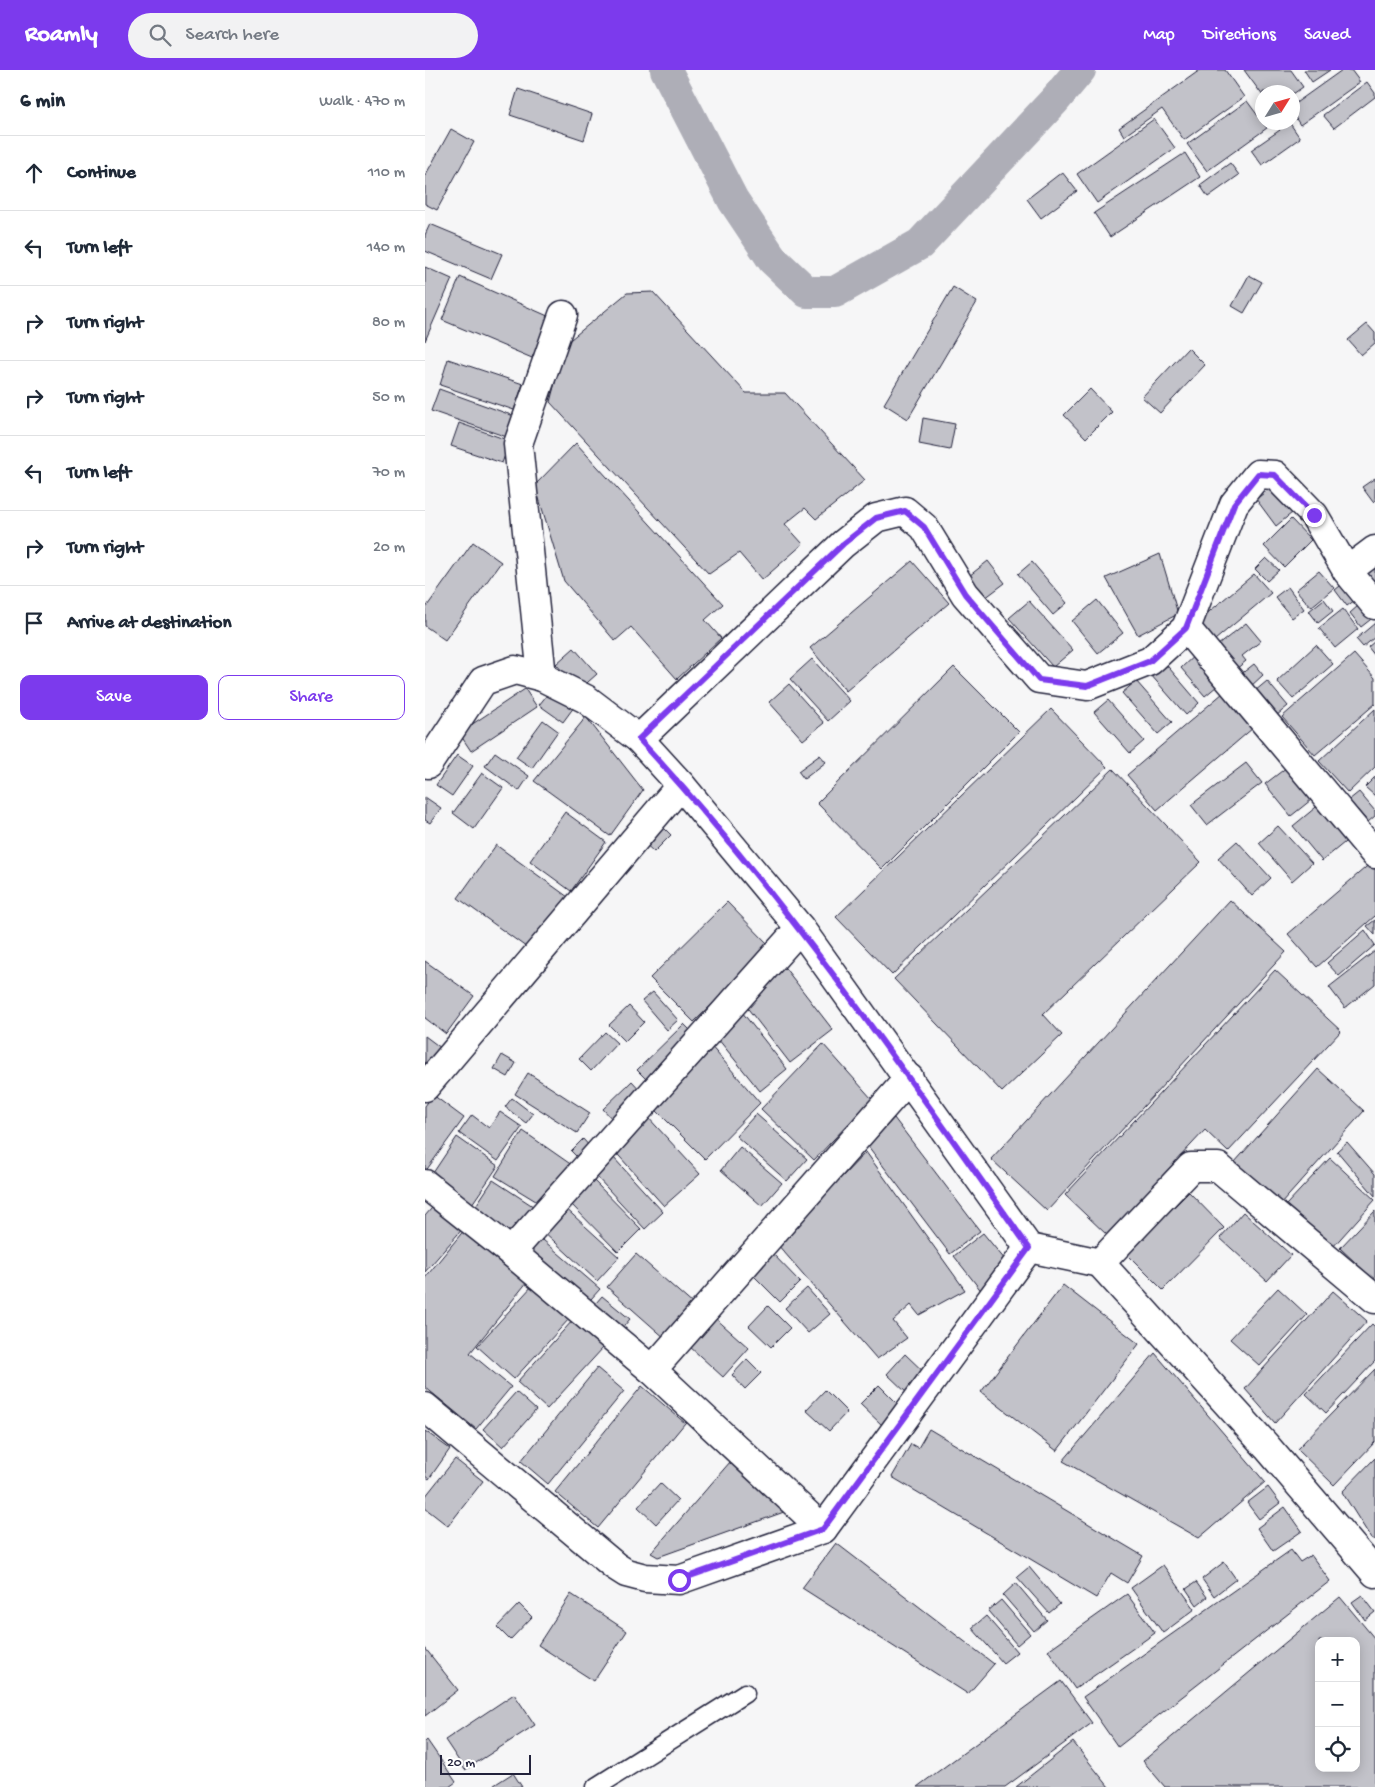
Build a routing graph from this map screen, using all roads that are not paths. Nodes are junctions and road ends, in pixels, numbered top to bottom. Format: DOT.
graph roads {
  1 [pos="563,315"];
  2 [pos="1375,550"];
  3 [pos="1347,571"];
  4 [pos="1375,605"];
  5 [pos="1186,628"];
  6 [pos="542,677"];
  7 [pos="639,739"];
  8 [pos="426,764"];
  9 [pos="681,784"];
  10 [pos="1375,854"];
  11 [pos="801,928"];
  12 [pos="909,1078"];
  13 [pos="425,1088"];
  14 [pos="425,1184"];
  15 [pos="1029,1248"];
  16 [pos="511,1252"];
  17 [pos="1100,1263"];
  18 [pos="1375,1299"];
  19 [pos="652,1370"];
  20 [pos="425,1407"];
  21 [pos="823,1529"];
  22 [pos="1375,1573"];
  23 [pos="745,1693"];
  24 [pos="596,1787"];
  1 -- 6 [label="street"];
  2 -- 3 [label="street"];
  3 -- 4 [label="street"];
  3 -- 5 [label="street"];
  5 -- 7 [label="street"];
  5 -- 10 [label="street"];
  6 -- 7 [label="street"];
  6 -- 8 [label="street"];
  7 -- 9 [label="street"];
  9 -- 11 [label="street"];
  9 -- 13 [label="street"];
  11 -- 12 [label="street"];
  11 -- 16 [label="street"];
  12 -- 15 [label="street"];
  12 -- 19 [label="street"];
  14 -- 16 [label="street"];
  15 -- 17 [label="street"];
  15 -- 21 [label="street"];
  16 -- 19 [label="street"];
  17 -- 18 [label="street"];
  17 -- 22 [label="street"];
  19 -- 21 [label="street"];
  20 -- 21 [label="street"];
  23 -- 24 [label="lane"];
}
